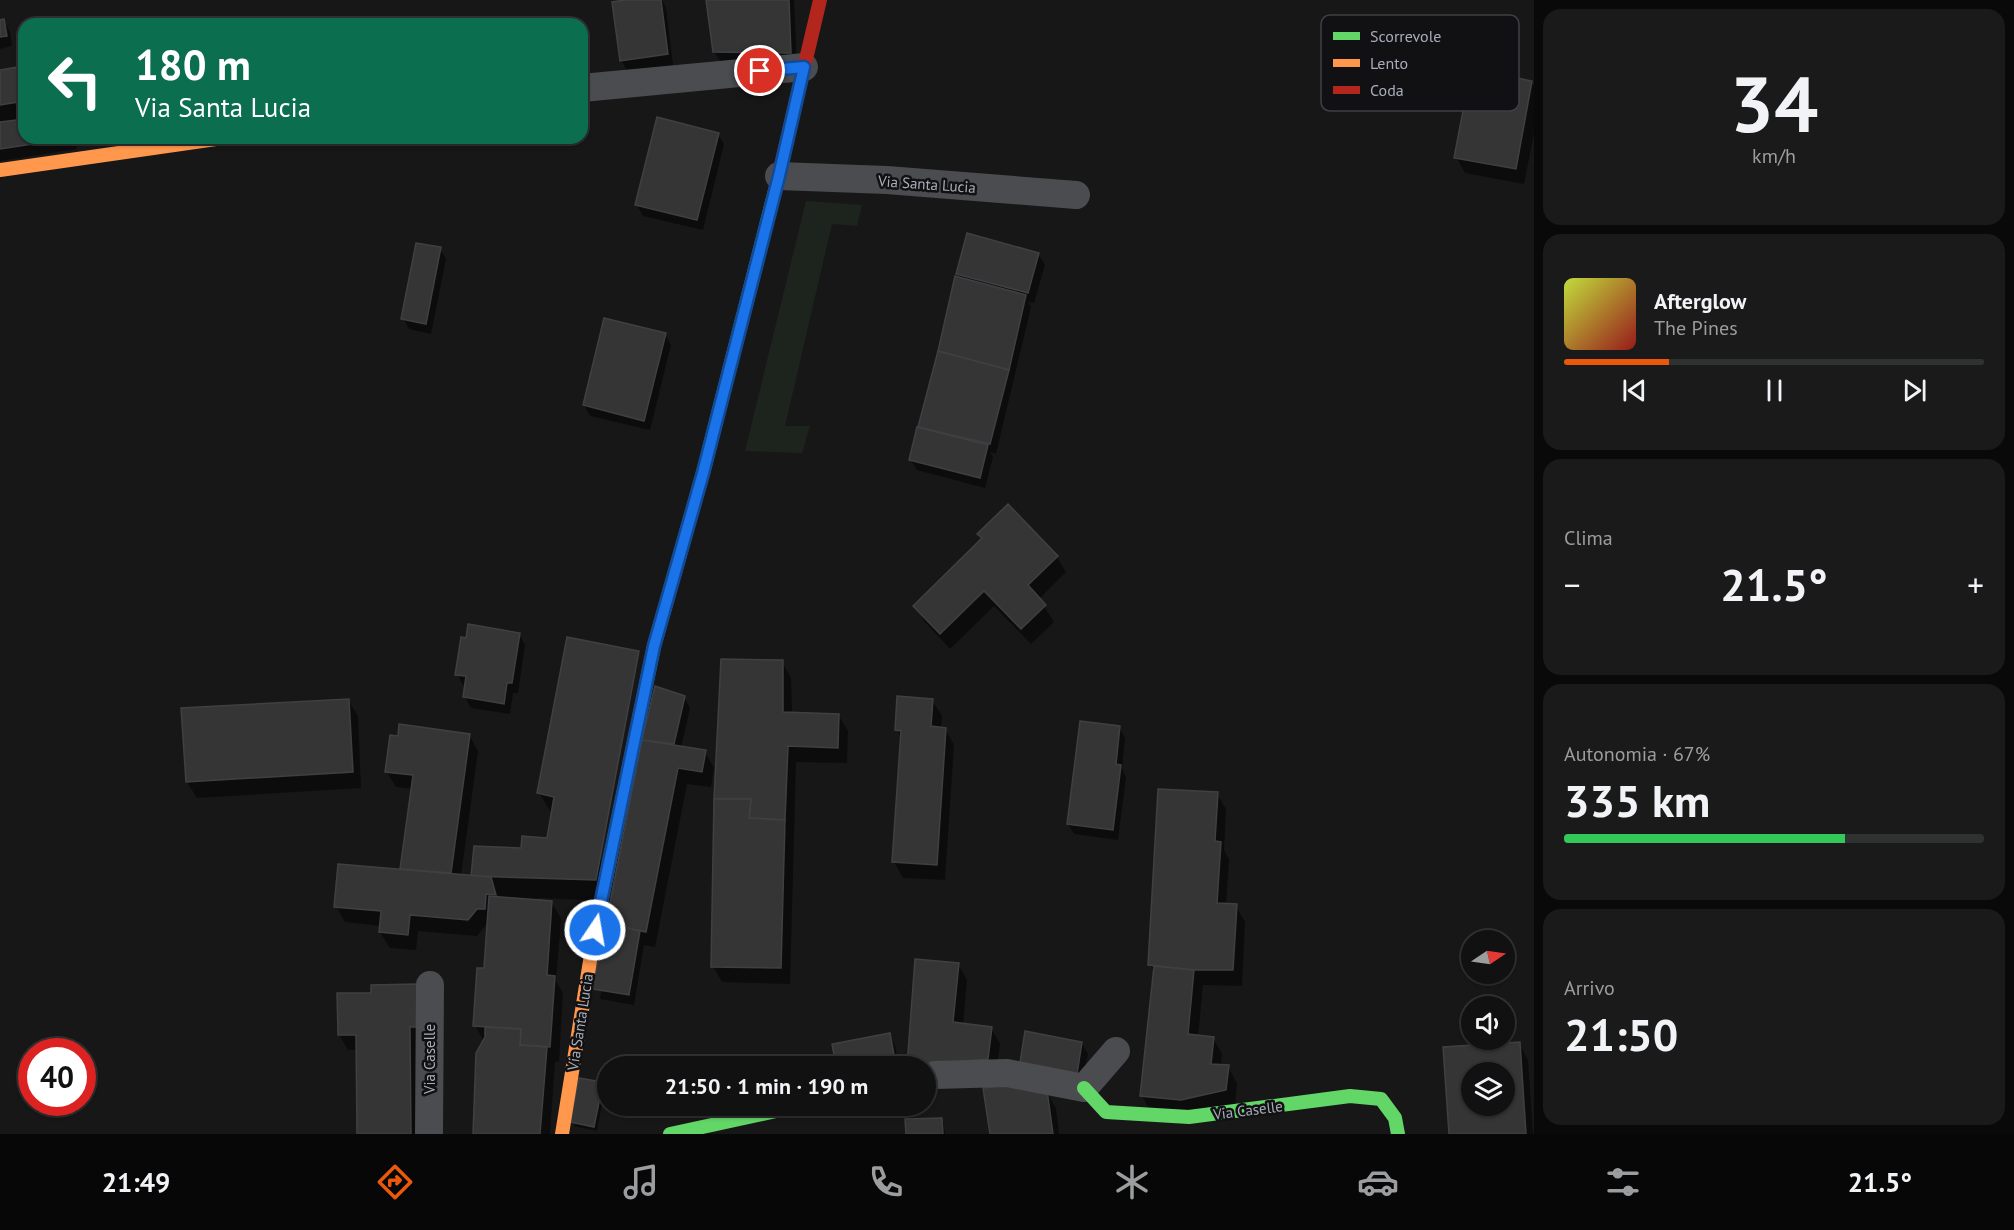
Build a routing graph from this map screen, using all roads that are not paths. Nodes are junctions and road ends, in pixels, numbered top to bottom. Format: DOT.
graph roads {
  1 [pos="820,0"];
  2 [pos="804,67"];
  3 [pos="588,87"];
  4 [pos="181,144"];
  5 [pos="0,170"];
  6 [pos="779,176"];
  7 [pos="1076,195"];
  8 [pos="430,985"];
  9 [pos="1116,1051"];
  10 [pos="936,1076"];
  11 [pos="1084,1088"];
  12 [pos="753,1116"];
  13 [pos="429,1134"];
  14 [pos="562,1134"];
  15 [pos="670,1134"];
  16 [pos="1398,1134"];
  1 -- 2 [label="street, Via Santa Lucia"];
  2 -- 3 [label="street"];
  2 -- 6 [label="street, Via Santa Lucia"];
  4 -- 5 [label="street"];
  6 -- 7 [label="street, Via Santa Lucia"];
  6 -- 14 [label="street, Via Santa Lucia"];
  8 -- 13 [label="street, Via Caselle"];
  9 -- 11 [label="street"];
  10 -- 11 [label="street"];
  11 -- 16 [label="street, Via Caselle"];
  12 -- 15 [label="street"];
}
